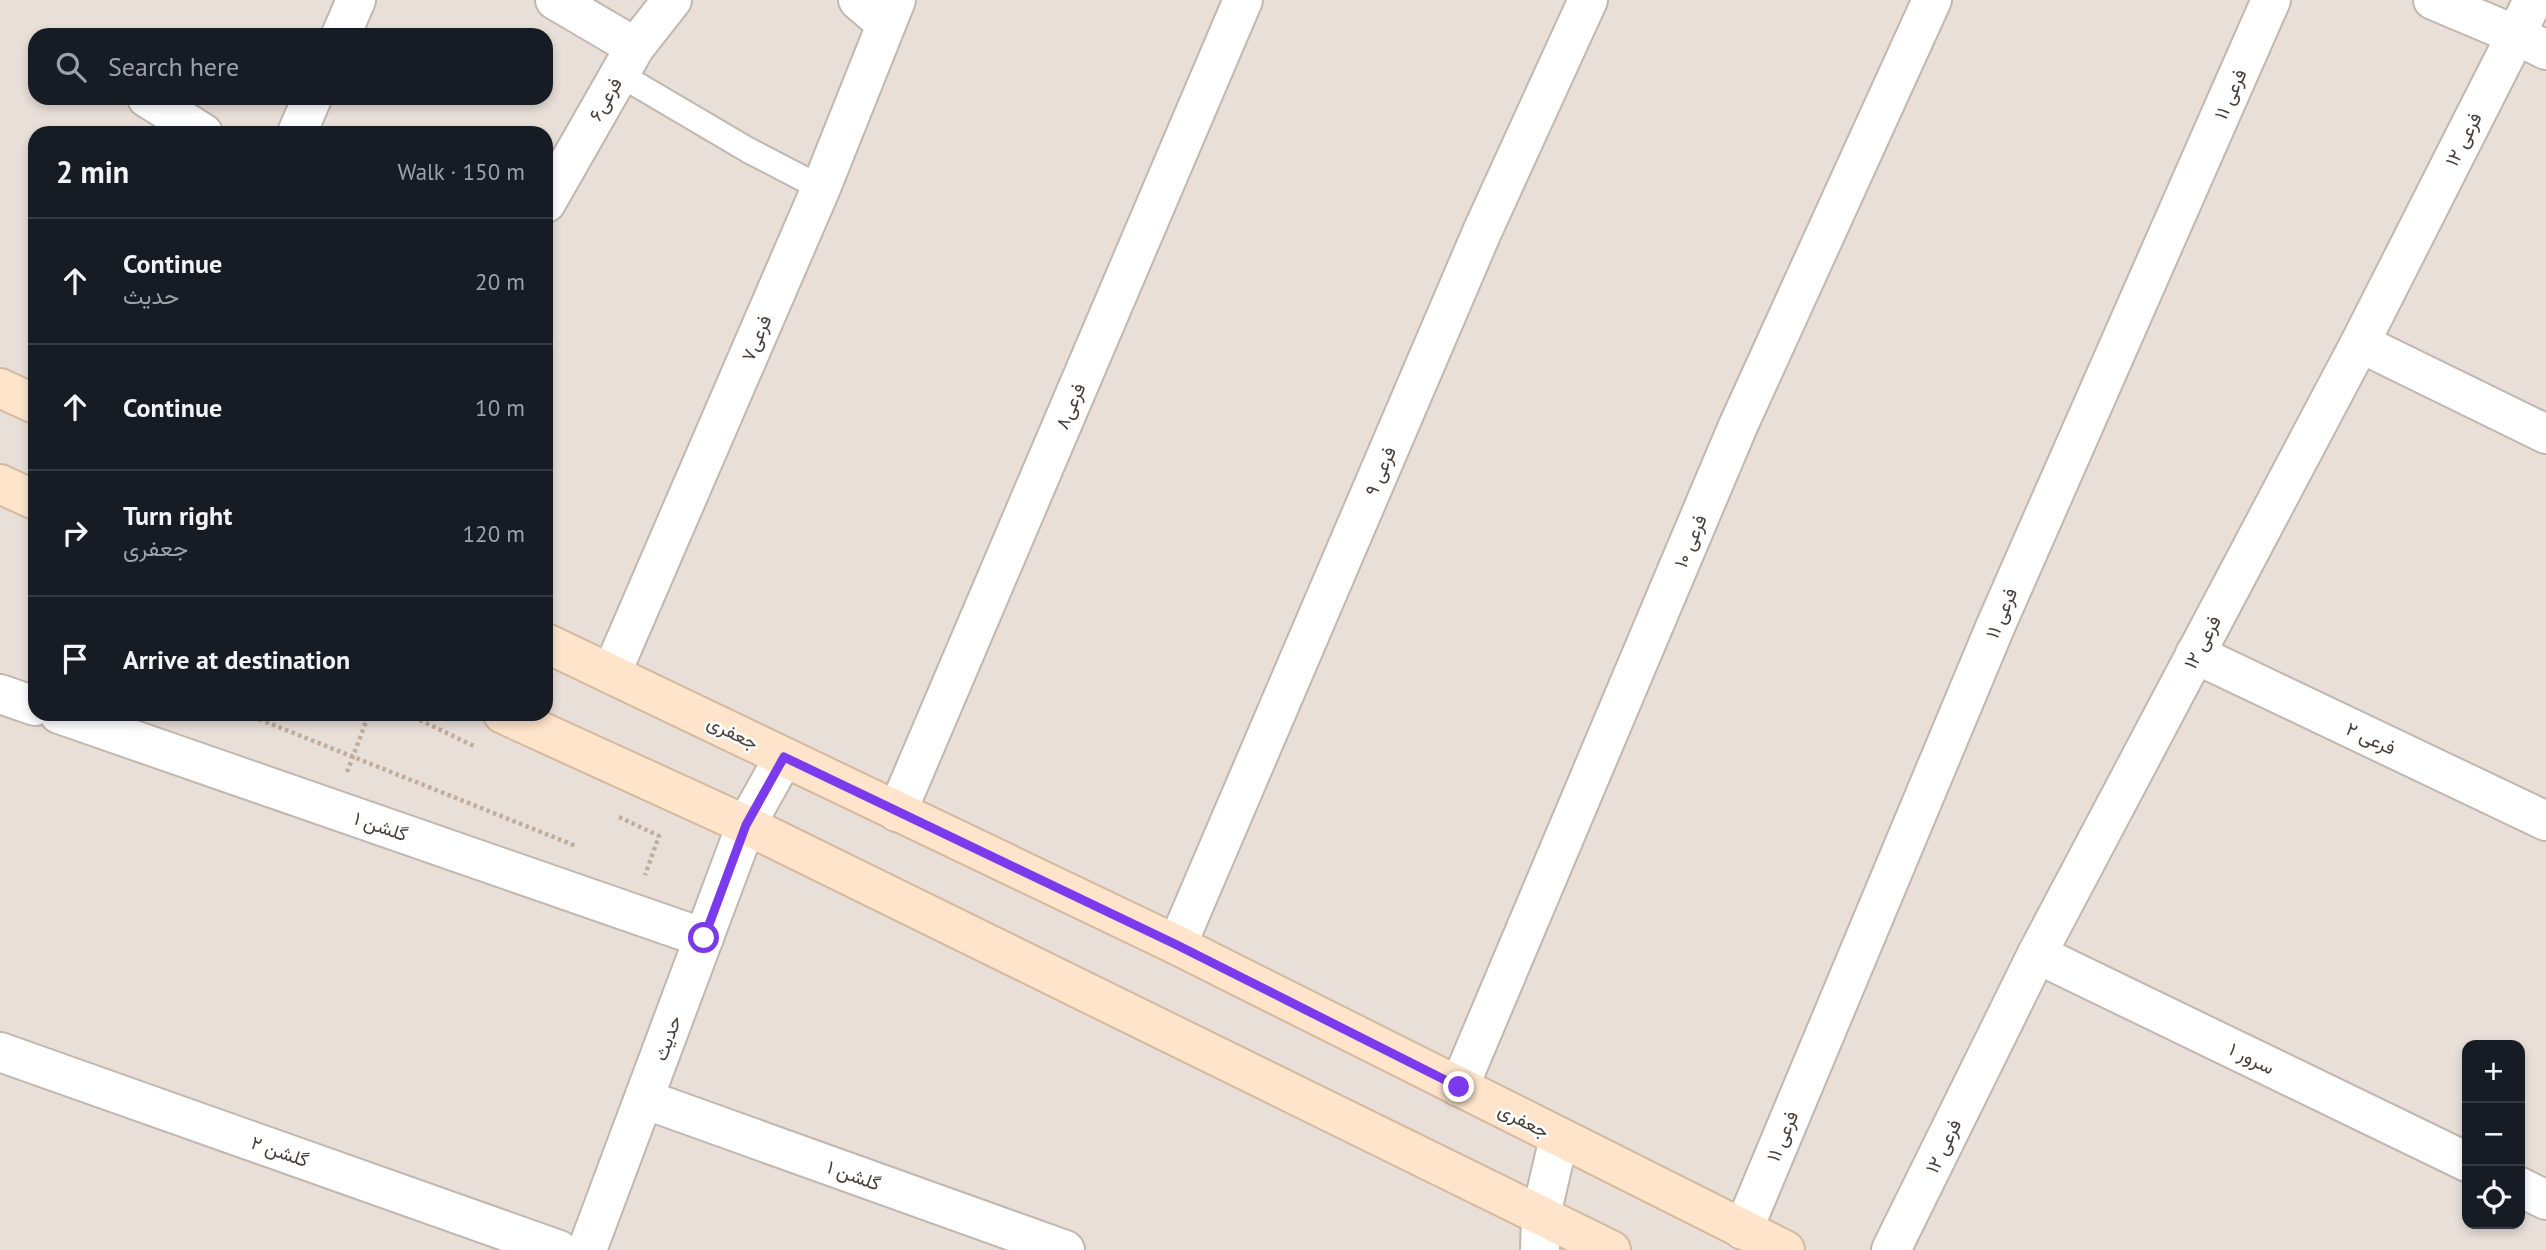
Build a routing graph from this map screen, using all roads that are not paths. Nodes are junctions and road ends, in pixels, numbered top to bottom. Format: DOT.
graph roads {
  1 [pos="356,0"];
  2 [pos="555,0"];
  3 [pos="672,0"];
  4 [pos="1242,0"];
  5 [pos="1588,0"];
  6 [pos="1932,0"];
  7 [pos="2271,0"];
  8 [pos="2433,0"];
  9 [pos="2533,0"];
  10 [pos="880,8"];
  11 [pos="344,28"];
  12 [pos="2531,43"];
  13 [pos="627,61"];
  14 [pos="158,105"];
  15 [pos="309,105"];
  16 [pos="192,126"];
  17 [pos="300,126"];
  18 [pos="821,188"];
  19 [pos="553,191"];
  20 [pos="2360,343"];
  21 [pos="0,388"];
  22 [pos="28,401"];
  23 [pos="2546,434"];
  24 [pos="0,484"];
  25 [pos="28,497"];
  26 [pos="553,646"];
  27 [pos="2195,654"];
  28 [pos="611,674"];
  29 [pos="0,694"];
  30 [pos="28,704"];
  31 [pos="79,721"];
  32 [pos="518,721"];
  33 [pos="784,757"];
  34 [pos="897,811"];
  35 [pos="2546,821"];
  36 [pos="746,825"];
  37 [pos="704,938"];
  38 [pos="1177,945"];
  39 [pos="2037,954"];
  40 [pos="0,1052"];
  41 [pos="1459,1087"];
  42 [pos="644,1099"];
  43 [pos="1559,1138"];
  44 [pos="2462,1160"];
  45 [pos="2525,1189"];
  46 [pos="2546,1199"];
  47 [pos="1743,1230"];
  48 [pos="1541,1233"];
  49 [pos="559,1250"];
  50 [pos="587,1250"];
  51 [pos="1065,1250"];
  52 [pos="1611,1250"];
  53 [pos="1785,1250"];
  54 [pos="1892,1250"];
  1 -- 11 [label="street"];
  2 -- 13 [label="street"];
  3 -- 13 [label="street, فرعی۶"];
  4 -- 34 [label="street, فرعی۸"];
  5 -- 38 [label="street, فرعی ۹"];
  6 -- 41 [label="street, فرعی ۱۰"];
  7 -- 47 [label="street, فرعی ۱۱"];
  8 -- 12 [label="street"];
  9 -- 12 [label="street, فرعی ۱۲"];
  10 -- 18 [label="street, فرعی۷"];
  12 -- 20 [label="street, فرعی ۱۲"];
  13 -- 18 [label="lane"];
  13 -- 19 [label="street, فرعی۶"];
  14 -- 16 [label="street"];
  15 -- 17 [label="street"];
  18 -- 28 [label="street, فرعی۷"];
  20 -- 23 [label="street"];
  20 -- 27 [label="street, فرعی ۱۲"];
  21 -- 22 [label="main road"];
  24 -- 25 [label="main road"];
  26 -- 28 [label="main road, جعفری"];
  27 -- 35 [label="street, فرعی ۲"];
  27 -- 39 [label="street, فرعی ۱۲"];
  28 -- 33 [label="main road, جعفری"];
  29 -- 30 [label="street"];
  31 -- 37 [label="street, گلشن ۱"];
  32 -- 36 [label="main road"];
  33 -- 34 [label="main road, جعفری"];
  33 -- 36 [label="street, حدیث"];
  34 -- 38 [label="main road, جعفری"];
  36 -- 37 [label="street, حدیث"];
  36 -- 48 [label="main road"];
  37 -- 42 [label="street, حدیث"];
  38 -- 41 [label="main road, جعفری"];
  39 -- 44 [label="street, سرور ۱"];
  39 -- 54 [label="street, فرعی ۱۲"];
  40 -- 49 [label="street, گلشن ۲"];
  41 -- 43 [label="main road, جعفری"];
  42 -- 50 [label="street, حدیث"];
  42 -- 51 [label="street, گلشن ۱"];
  43 -- 47 [label="main road, جعفری"];
  43 -- 48 [label="street"];
  45 -- 46 [label="street"];
  47 -- 53 [label="main road, جعفری"];
  48 -- 52 [label="main road"];
}
